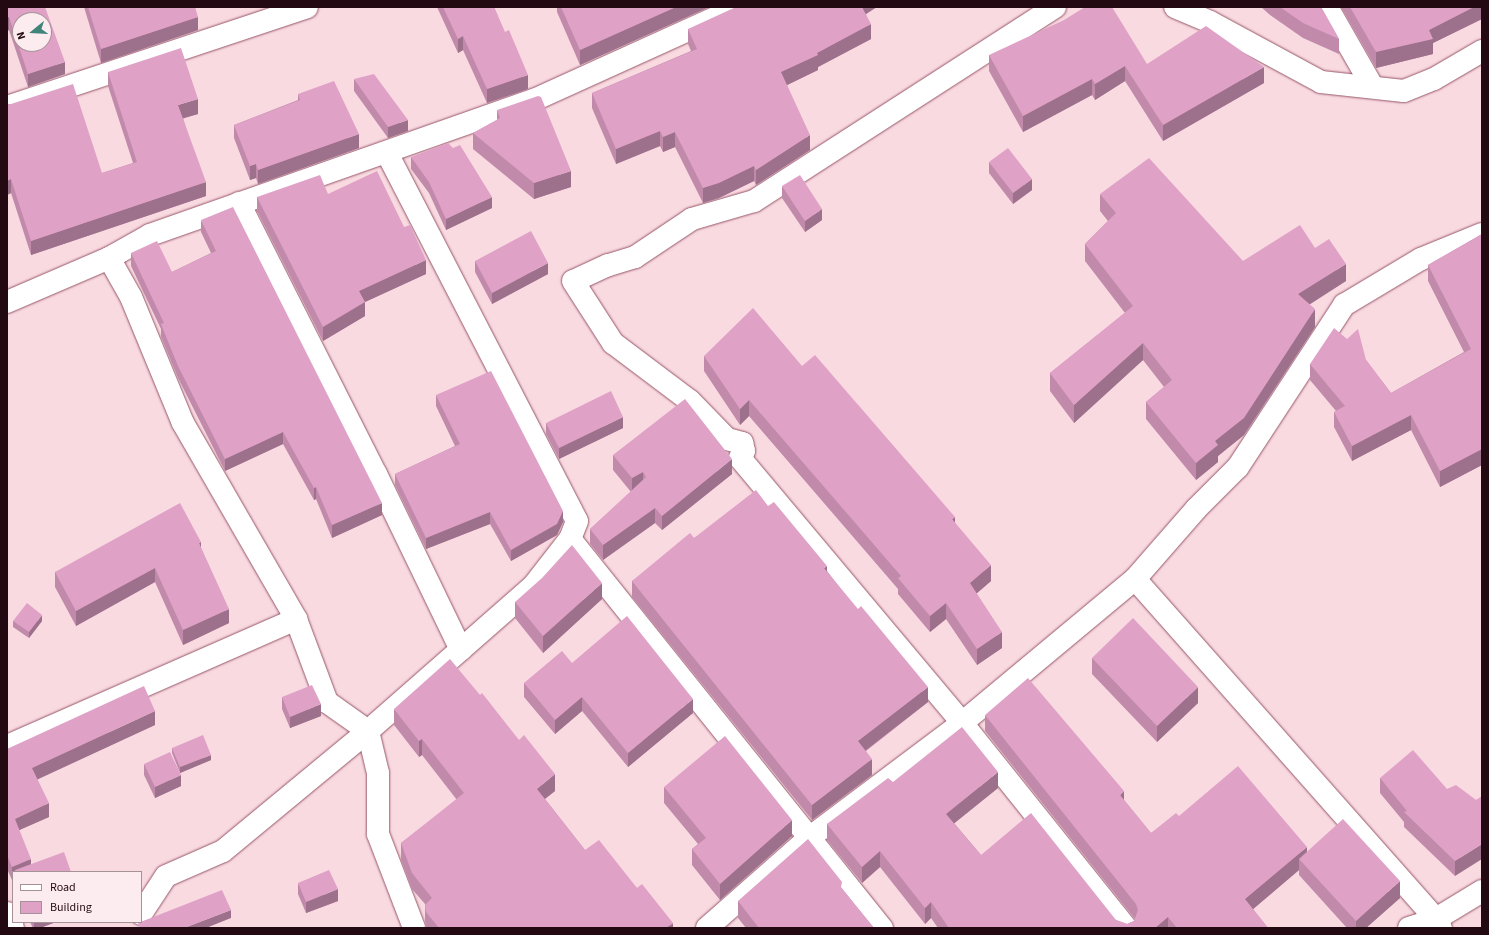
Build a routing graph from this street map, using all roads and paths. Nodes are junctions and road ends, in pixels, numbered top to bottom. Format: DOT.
graph roads {
  1 [pos="306,7"];
  2 [pos="739,7"];
  3 [pos="1055,7"];
  4 [pos="1175,7"];
  5 [pos="1327,7"];
  6 [pos="1482,51"];
  7 [pos="1372,86"];
  8 [pos="7,107"];
  9 [pos="386,153"];
  10 [pos="239,203"];
  11 [pos="1482,234"];
  12 [pos="109,258"];
  13 [pos="7,302"];
  14 [pos="570,540"];
  15 [pos="1135,579"];
  16 [pos="296,619"];
  17 [pos="460,650"];
  18 [pos="962,723"];
  19 [pos="368,731"];
  20 [pos="7,746"];
  21 [pos="809,838"];
  22 [pos="1482,891"];
  23 [pos="142,912"];
  24 [pos="7,913"];
  25 [pos="1438,924"];
  26 [pos="13,928"];
  27 [pos="414,928"];
  28 [pos="707,928"];
  29 [pos="882,928"];
  30 [pos="1126,928"];
  31 [pos="1409,928"];
  1 -- 8 [label="street"];
  2 -- 9 [label="street"];
  3 -- 18 [label="street"];
  4 -- 7 [label="street"];
  5 -- 7 [label="street"];
  6 -- 7 [label="street"];
  9 -- 10 [label="street"];
  9 -- 14 [label="street"];
  10 -- 12 [label="street"];
  10 -- 17 [label="street"];
  11 -- 15 [label="street"];
  12 -- 13 [label="street"];
  12 -- 16 [label="street"];
  14 -- 17 [label="street"];
  14 -- 21 [label="street"];
  15 -- 18 [label="street"];
  15 -- 25 [label="street"];
  16 -- 19 [label="street"];
  16 -- 20 [label="street"];
  17 -- 19 [label="street"];
  18 -- 21 [label="street"];
  18 -- 30 [label="street"];
  19 -- 23 [label="street"];
  19 -- 27 [label="street"];
  21 -- 28 [label="street"];
  21 -- 29 [label="street"];
  22 -- 25 [label="street"];
  24 -- 26 [label="street"];
  25 -- 31 [label="street"];
}
